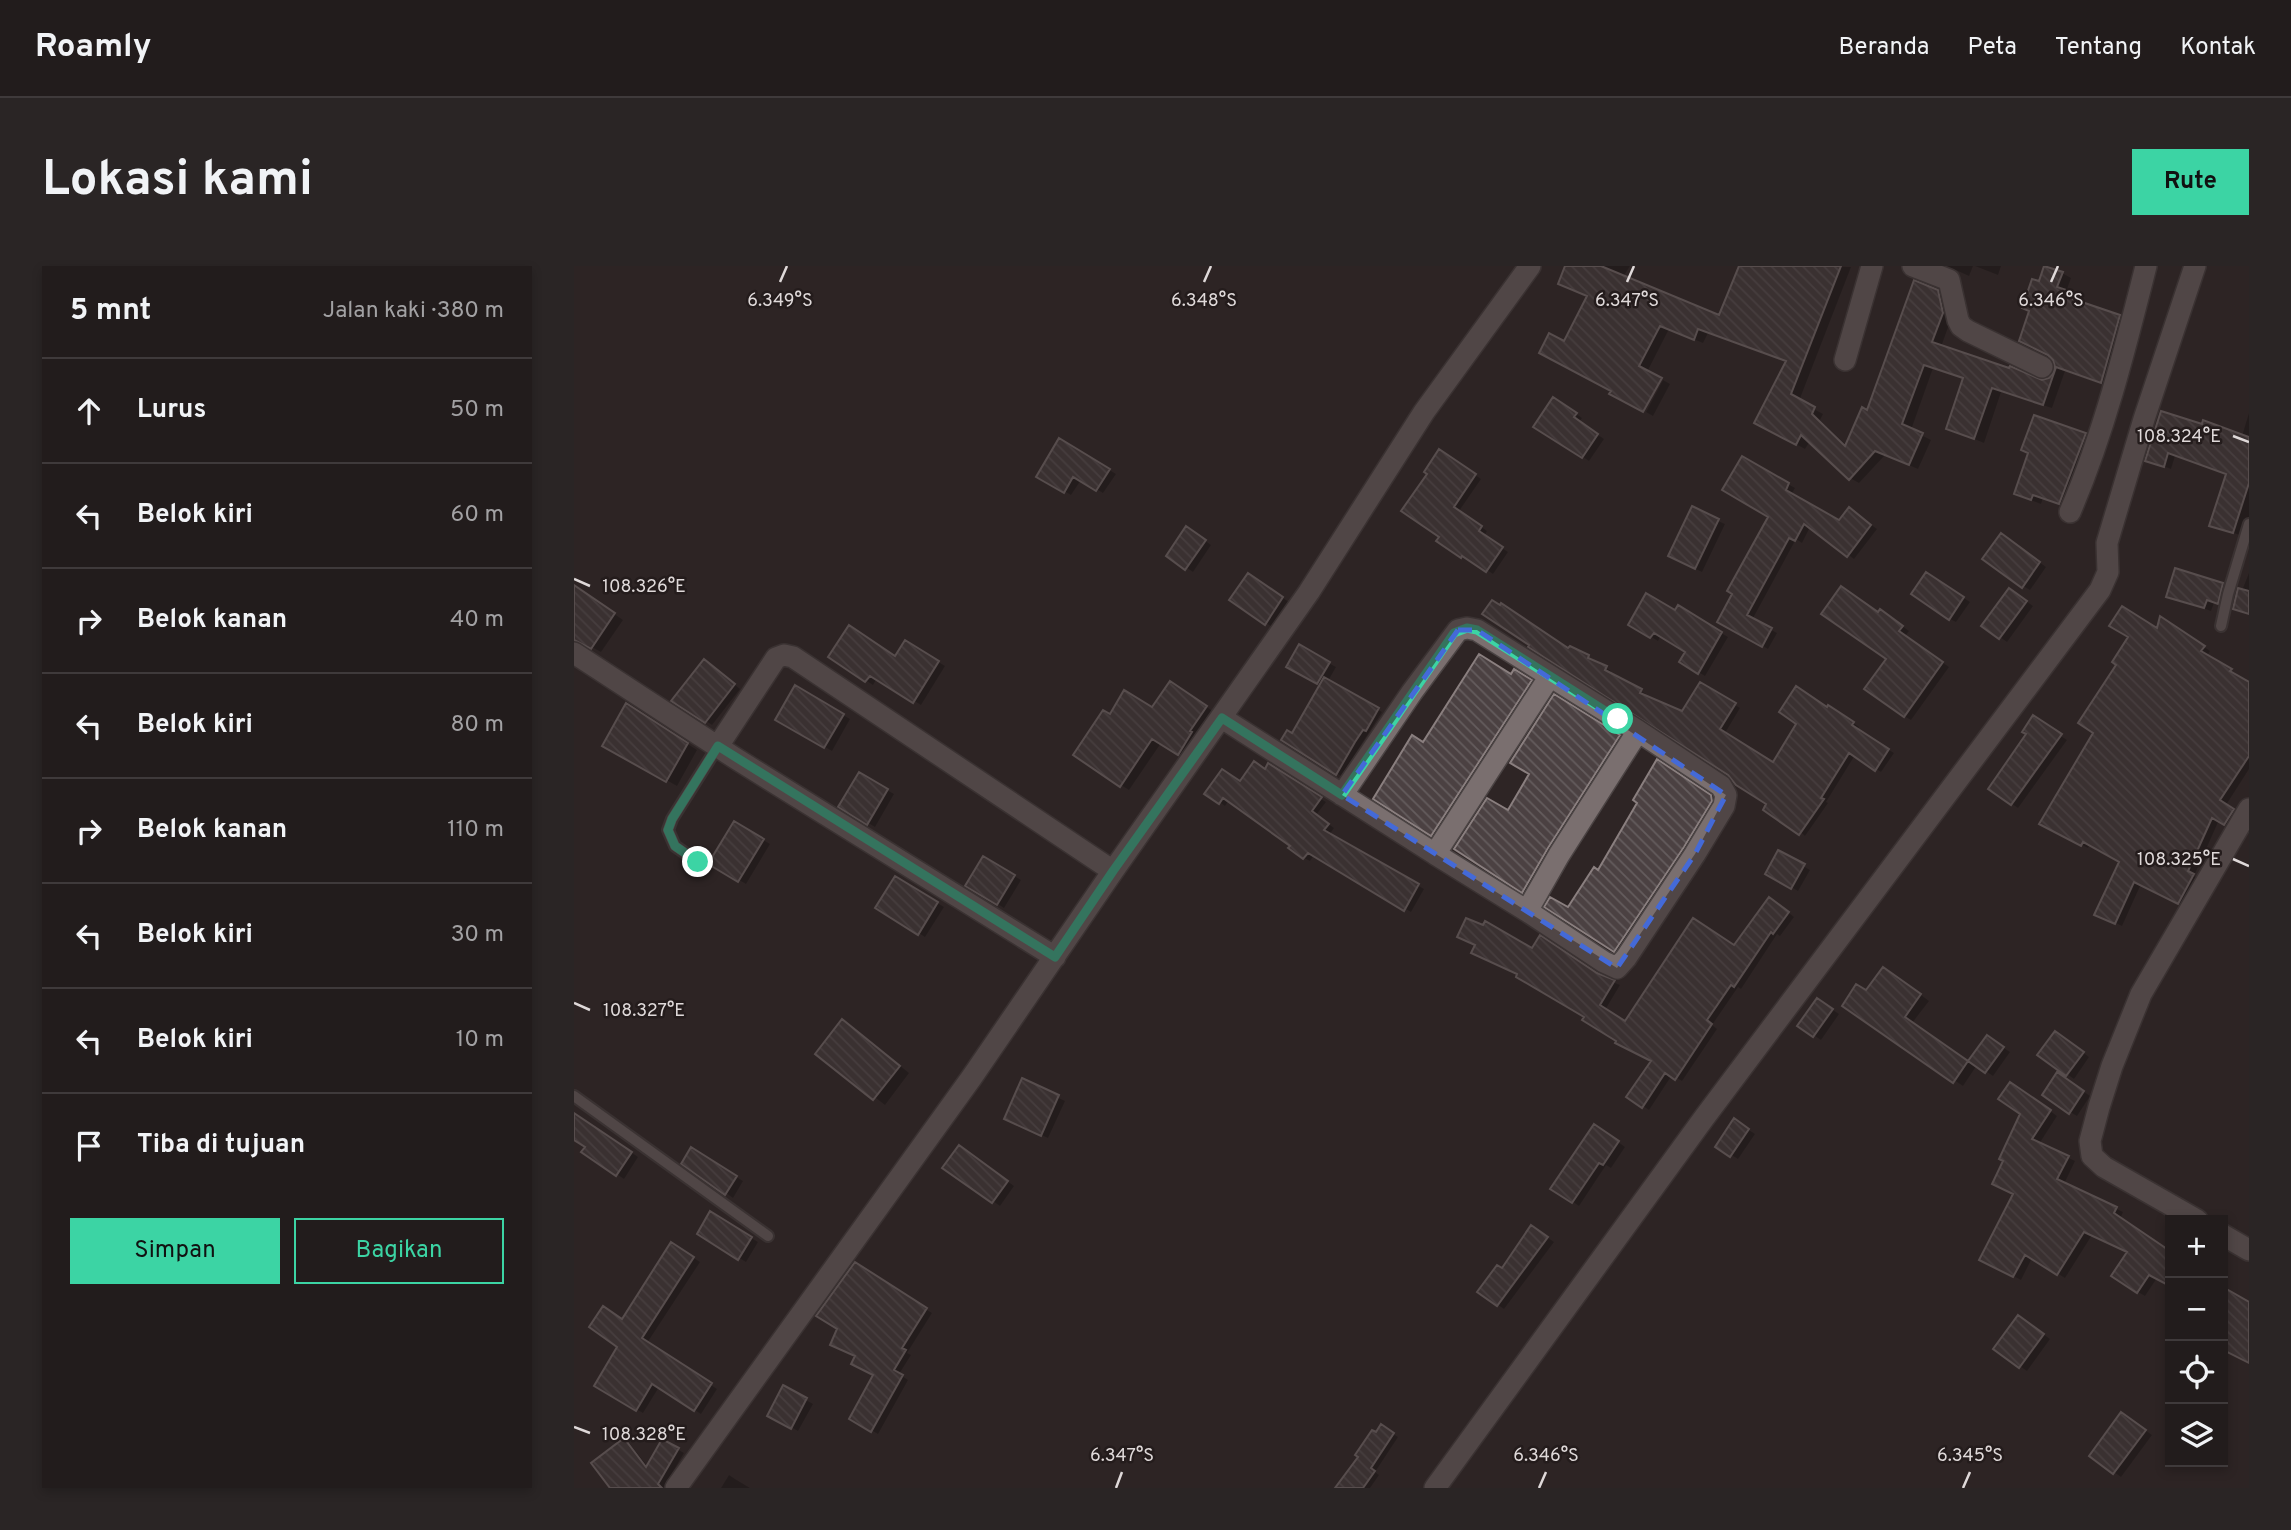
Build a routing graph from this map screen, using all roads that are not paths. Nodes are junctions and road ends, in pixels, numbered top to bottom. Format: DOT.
graph roads {
  1 [pos="1530,266"];
  2 [pos="1872,266"];
  3 [pos="1913,266"];
  4 [pos="2146,266"];
  5 [pos="2194,266"];
  6 [pos="1845,360"];
  7 [pos="2042,368"];
  8 [pos="2070,512"];
  9 [pos="2249,524"];
  10 [pos="2221,626"];
  11 [pos="574,653"];
  12 [pos="1550,676"];
  13 [pos="1222,718"];
  14 [pos="1638,731"];
  15 [pos="718,746"];
  16 [pos="1342,795"];
  17 [pos="2249,809"];
  18 [pos="1435,854"];
  19 [pos="698,862"];
  20 [pos="1113,871"];
  21 [pos="1527,911"];
  22 [pos="1055,957"];
  23 [pos="574,1096"];
  24 [pos="2188,1215"];
  25 [pos="768,1236"];
  26 [pos="2228,1238"];
  27 [pos="2249,1250"];
  28 [pos="676,1488"];
  29 [pos="1436,1488"];
  1 -- 13 [label="street"];
  2 -- 6 [label="street"];
  3 -- 7 [label="street"];
  4 -- 8 [label="street"];
  5 -- 29 [label="street"];
  9 -- 10 [label="lane"];
  11 -- 15 [label="street"];
  12 -- 14 [label="street"];
  12 -- 16 [label="street"];
  12 -- 18 [label="street"];
  13 -- 16 [label="street"];
  13 -- 20 [label="street"];
  14 -- 21 [label="street"];
  14 -- 21 [label="street"];
  15 -- 19 [label="lane"];
  15 -- 20 [label="street"];
  15 -- 22 [label="street"];
  16 -- 18 [label="street"];
  17 -- 24 [label="street"];
  18 -- 21 [label="street"];
  20 -- 22 [label="street"];
  22 -- 28 [label="street"];
  23 -- 25 [label="lane"];
  26 -- 27 [label="street"];
}
